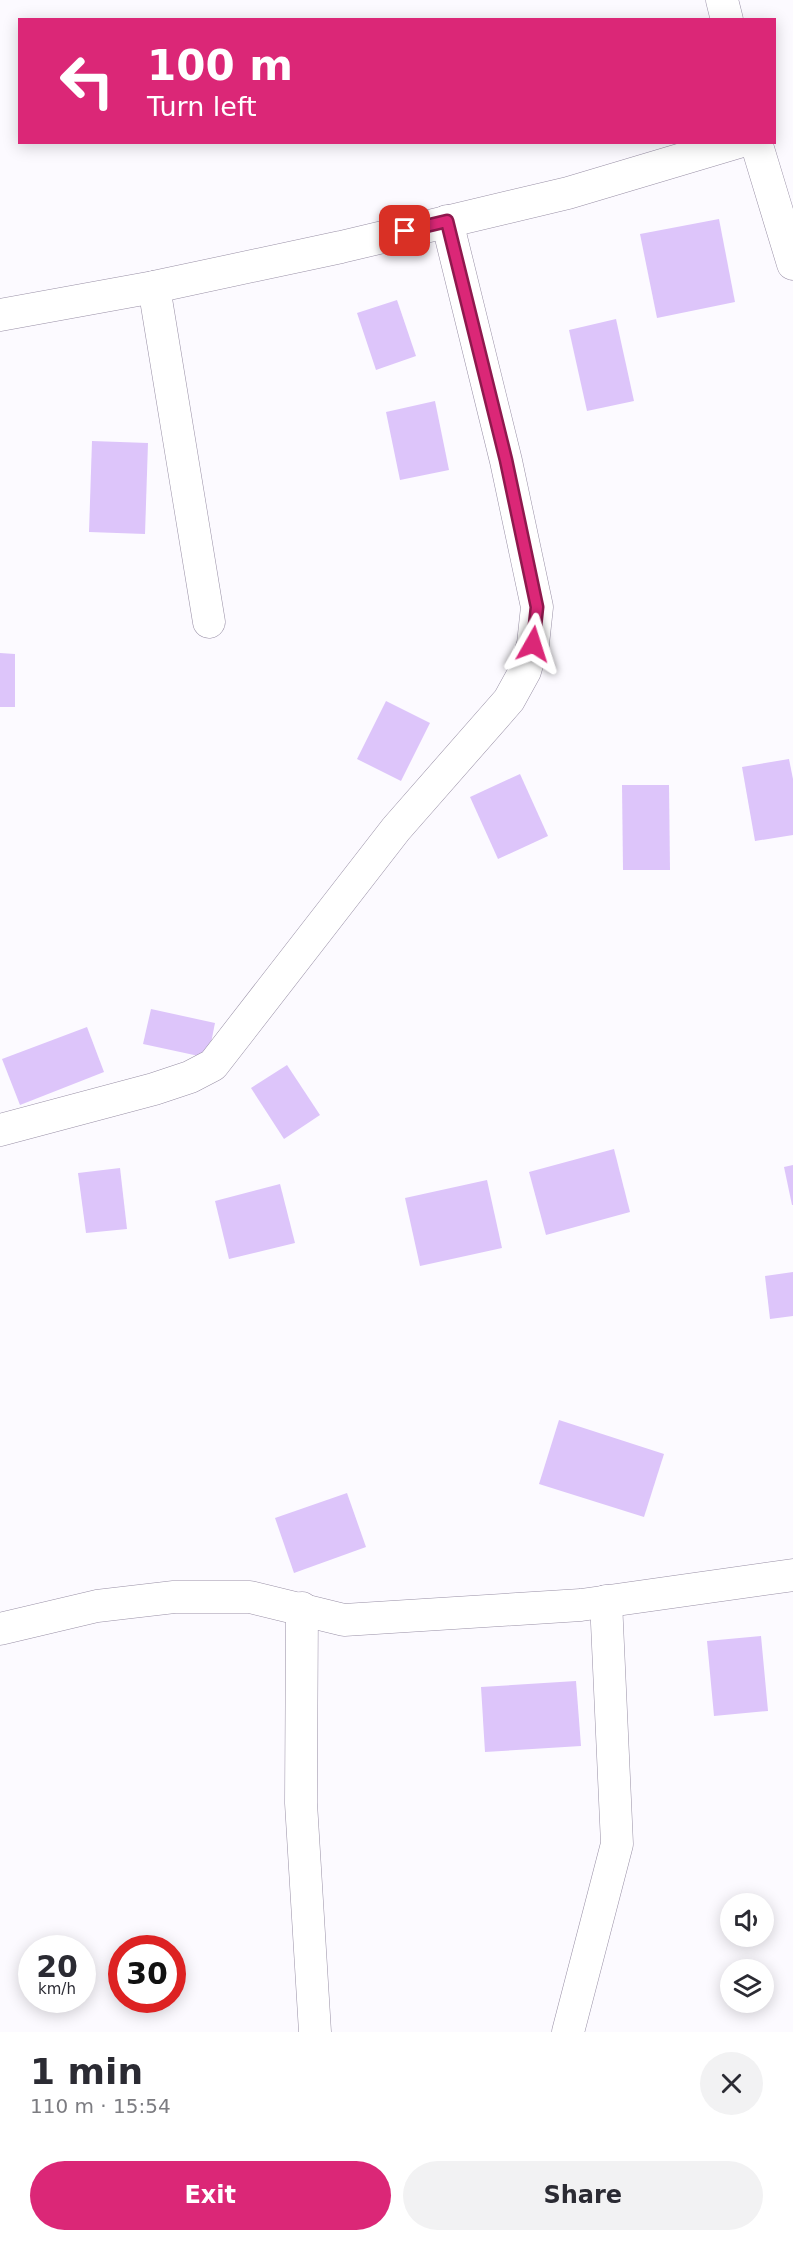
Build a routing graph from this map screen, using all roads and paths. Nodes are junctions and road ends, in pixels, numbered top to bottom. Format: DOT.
graph roads {
  1 [pos="722,0"];
  2 [pos="726,18"];
  3 [pos="732,144"];
  4 [pos="757,144"];
  5 [pos="447,221"];
  6 [pos="793,264"];
  7 [pos="154,287"];
  8 [pos="0,315"];
  9 [pos="209,622"];
  10 [pos="0,1130"];
  11 [pos="793,1575"];
  12 [pos="606,1601"];
  13 [pos="302,1608"];
  14 [pos="0,1629"];
  15 [pos="315,2032"];
  16 [pos="568,2032"];
  1 -- 2 [label="street"];
  3 -- 5 [label="street"];
  4 -- 6 [label="street"];
  5 -- 7 [label="street"];
  5 -- 10 [label="street"];
  7 -- 8 [label="street"];
  7 -- 9 [label="street"];
  11 -- 12 [label="street"];
  12 -- 13 [label="street"];
  12 -- 16 [label="street"];
  13 -- 14 [label="street"];
  13 -- 15 [label="street"];
}
